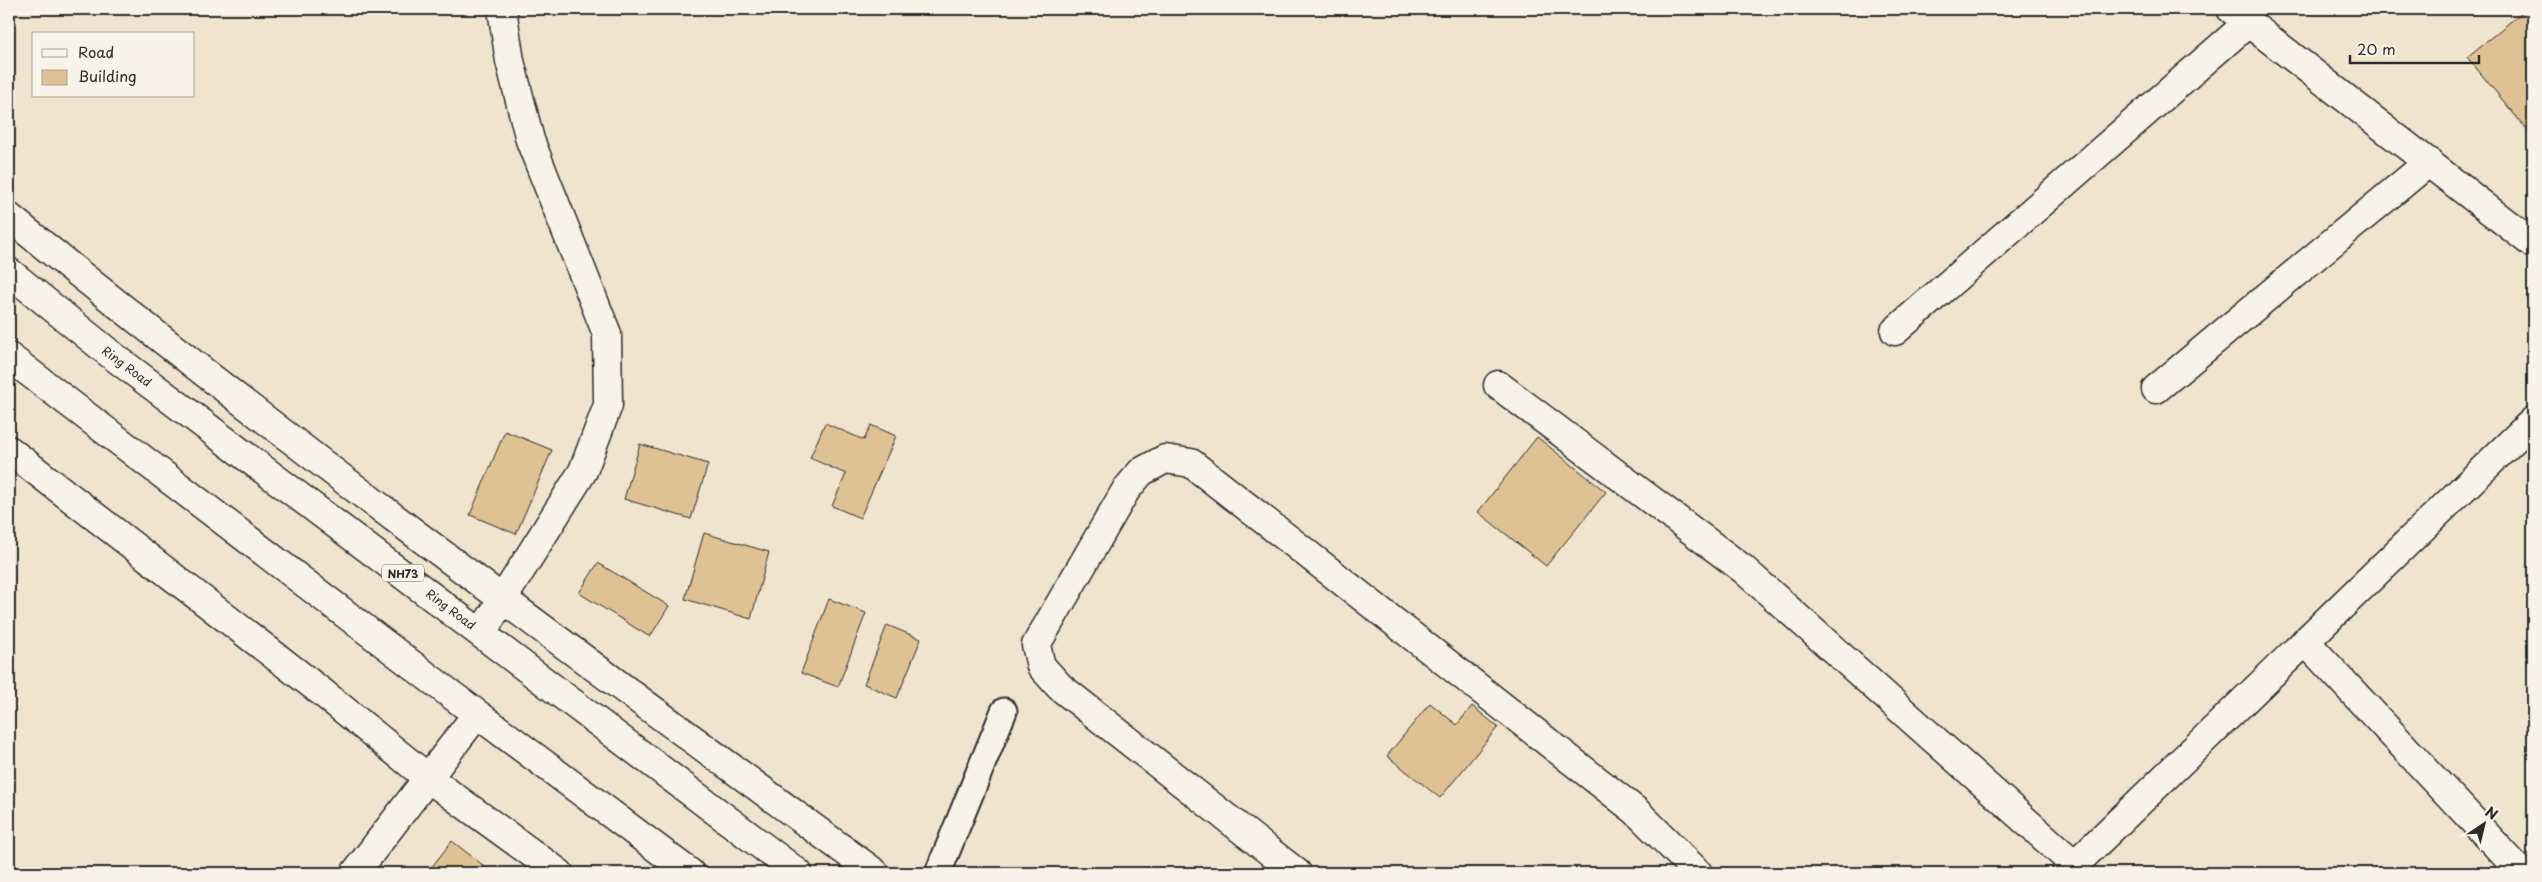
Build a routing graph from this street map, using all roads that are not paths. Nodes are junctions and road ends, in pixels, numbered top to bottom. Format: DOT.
graph roads {
  1 [pos="502,9"];
  2 [pos="2240,15"];
  3 [pos="2429,162"];
  4 [pos="9,217"];
  5 [pos="2533,244"];
  6 [pos="9,272"];
  7 [pos="1895,331"];
  8 [pos="9,356"];
  9 [pos="1498,385"];
  10 [pos="2156,389"];
  11 [pos="2533,421"];
  12 [pos="9,450"];
  13 [pos="502,600"];
  14 [pos="482,632"];
  15 [pos="2305,641"];
  16 [pos="1004,711"];
  17 [pos="477,714"];
  18 [pos="428,778"];
  19 [pos="2070,869"];
  20 [pos="355,873"];
  21 [pos="559,873"];
  22 [pos="690,873"];
  23 [pos="798,873"];
  24 [pos="875,873"];
  25 [pos="938,873"];
  26 [pos="1297,873"];
  27 [pos="1698,873"];
  28 [pos="2522,873"];
  1 -- 13 [label="main road"];
  2 -- 3 [label="main road"];
  2 -- 7 [label="main road"];
  3 -- 5 [label="main road"];
  3 -- 10 [label="main road"];
  4 -- 13 [label="main road"];
  6 -- 14 [label="main road, Ring Road / NH73"];
  8 -- 17 [label="main road"];
  9 -- 19 [label="main road"];
  11 -- 15 [label="main road"];
  12 -- 18 [label="main road"];
  13 -- 14 [label="main road"];
  13 -- 24 [label="main road"];
  14 -- 23 [label="main road, Ring Road / NH73"];
  15 -- 19 [label="main road"];
  15 -- 28 [label="main road"];
  16 -- 25 [label="lane"];
  17 -- 18 [label="main road"];
  17 -- 22 [label="main road"];
  18 -- 20 [label="main road"];
  18 -- 21 [label="main road"];
  26 -- 27 [label="main road"];
}
